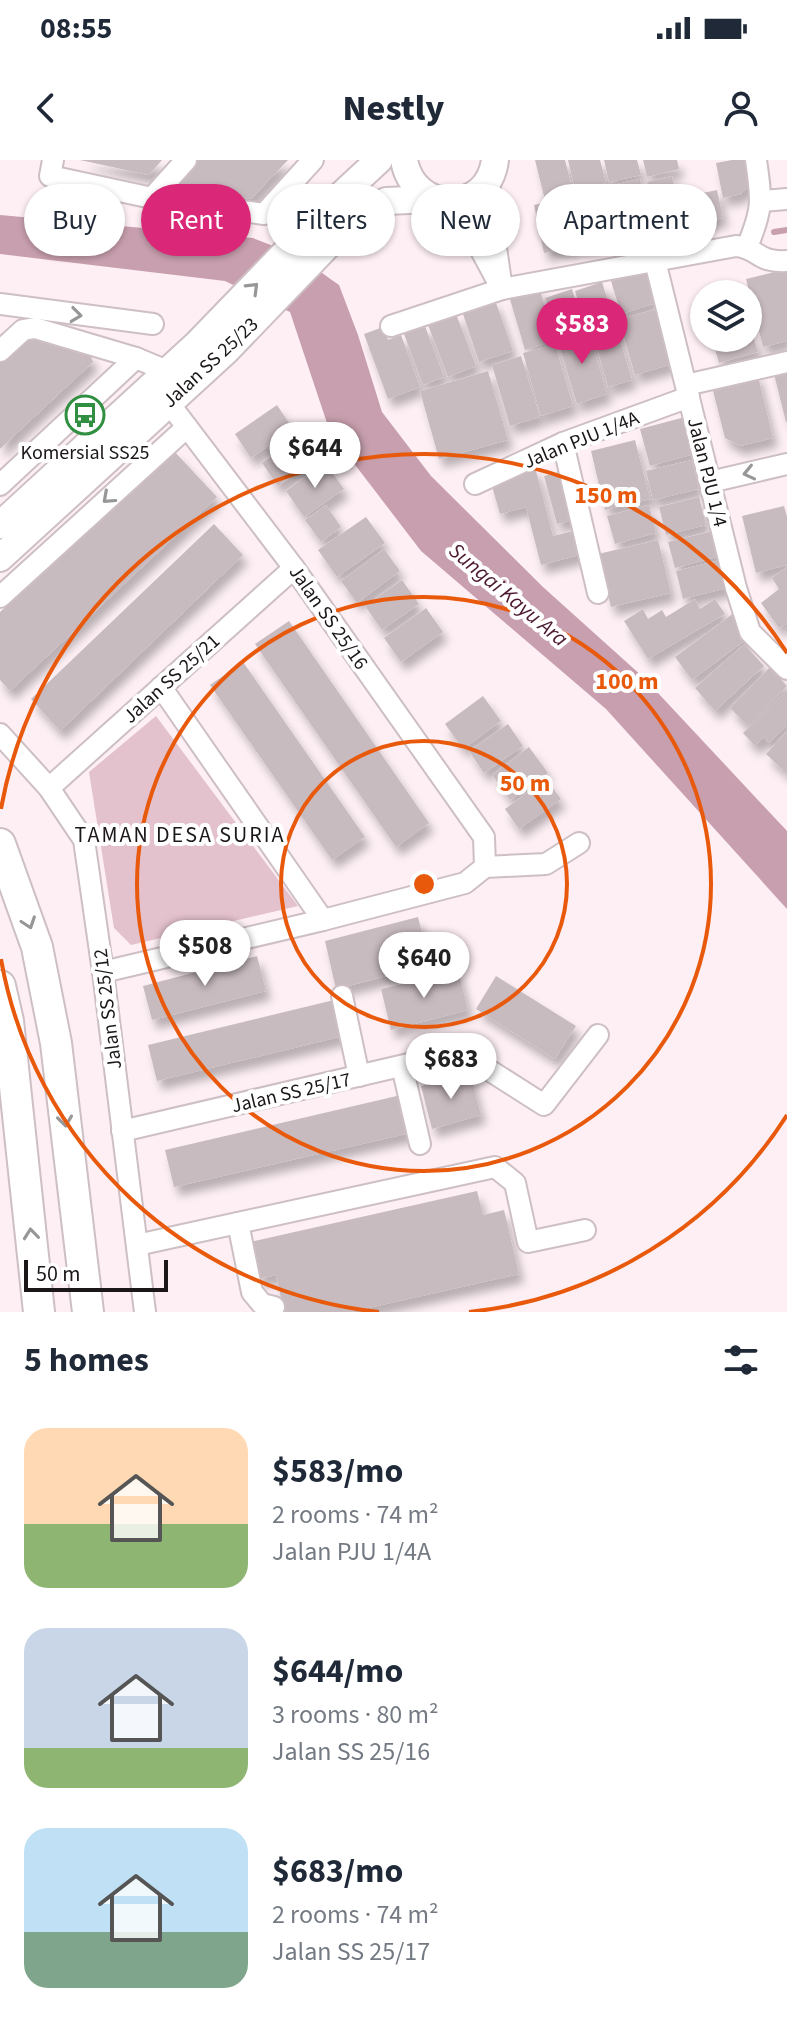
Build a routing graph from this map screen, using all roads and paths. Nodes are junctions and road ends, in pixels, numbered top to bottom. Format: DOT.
graph roads {
  1 [pos="53,160"];
  2 [pos="186,160"];
  3 [pos="313,160"];
  4 [pos="379,160"];
  5 [pos="404,160"];
  6 [pos="756,160"];
  7 [pos="492,170"];
  8 [pos="165,184"];
  9 [pos="353,184"];
  10 [pos="414,184"];
  11 [pos="141,196"];
  12 [pos="787,199"];
  13 [pos="762,201"];
  14 [pos="251,212"];
  15 [pos="747,247"];
  16 [pos="295,256"];
  17 [pos="304,256"];
  18 [pos="480,256"];
  19 [pos="655,261"];
  20 [pos="787,261"];
  21 [pos="502,289"];
  22 [pos="0,304"];
  23 [pos="153,324"];
  24 [pos="391,326"];
  25 [pos="0,351"];
  26 [pos="136,358"];
  27 [pos="787,362"];
  28 [pos="169,370"];
  29 [pos="688,391"];
  30 [pos="168,402"];
  31 [pos="187,427"];
  32 [pos="563,443"];
  33 [pos="787,464"];
  34 [pos="710,482"];
  35 [pos="475,484"];
  36 [pos="0,485"];
  37 [pos="0,525"];
  38 [pos="0,558"];
  39 [pos="294,568"];
  40 [pos="598,593"];
  41 [pos="0,597"];
  42 [pos="787,669"];
  43 [pos="161,687"];
  44 [pos="0,734"];
  45 [pos="49,788"];
  46 [pos="579,843"];
  47 [pos="0,844"];
  48 [pos="485,867"];
  49 [pos="323,920"];
  50 [pos="103,972"];
  51 [pos="0,986"];
  52 [pos="342,996"];
  53 [pos="598,1035"];
  54 [pos="402,1066"];
  55 [pos="359,1076"];
  56 [pos="122,1131"];
  57 [pos="420,1144"];
  58 [pos="238,1223"];
  59 [pos="585,1230"];
  60 [pos="137,1245"];
  61 [pos="274,1307"];
  62 [pos="39,1312"];
  63 [pos="88,1312"];
  64 [pos="145,1312"];
  1 -- 11 [label="street"];
  2 -- 8 [label="street"];
  3 -- 14 [label="street"];
  4 -- 9 [label="main road, Jalan SS 25/23"];
  5 -- 10 [label="main road"];
  6 -- 13 [label="street"];
  7 -- 21 [label="street"];
  12 -- 13 [label="street"];
  13 -- 15 [label="street"];
  15 -- 19 [label="street"];
  15 -- 20 [label="street"];
  28 -- 16 [label="main road, Jalan SS 25/23, one-way"];
  17 -- 30 [label="main road, Jalan SS 25/23"];
  18 -- 21 [label="street"];
  19 -- 21 [label="street"];
  19 -- 29 [label="street, Jalan PJU 1/4"];
  21 -- 24 [label="street"];
  22 -- 23 [label="street, one-way"];
  25 -- 26 [label="street, Jalan SS 25/23"];
  26 -- 28 [label="street, Jalan SS 25/23"];
  26 -- 36 [label="street"];
  27 -- 29 [label="street, Jalan PJU 1/4A"];
  28 -- 30 [label="main road"];
  28 -- 37 [label="main road, Jalan SS 25/23"];
  29 -- 32 [label="street, Jalan PJU 1/4A"];
  29 -- 34 [label="street, Jalan PJU 1/4"];
  30 -- 31 [label="street, Jalan SS 25/16"];
  30 -- 38 [label="main road, Jalan SS 25/23"];
  31 -- 39 [label="street, Jalan SS 25/16"];
  31 -- 41 [label="street, one-way"];
  32 -- 35 [label="street, Jalan PJU 1/4A"];
  32 -- 40 [label="street"];
  33 -- 34 [label="street, one-way"];
  34 -- 42 [label="street, Jalan PJU 1/4"];
  39 -- 43 [label="street, Jalan SS 25/21"];
  39 -- 48 [label="street, Jalan SS 25/16"];
  43 -- 45 [label="street, Jalan SS 25/21"];
  43 -- 49 [label="street"];
  44 -- 45 [label="street, Jalan SS 25/12"];
  45 -- 50 [label="street, Jalan SS 25/12"];
  46 -- 48 [label="street"];
  47 -- 63 [label="highway, one-way"];
  48 -- 49 [label="street"];
  49 -- 50 [label="street"];
  50 -- 56 [label="street, Jalan SS 25/12"];
  62 -- 51 [label="highway, one-way"];
  52 -- 55 [label="street"];
  53 -- 54 [label="street, Jalan SS 25/17"];
  54 -- 55 [label="street, Jalan SS 25/17"];
  54 -- 57 [label="street"];
  55 -- 56 [label="street, Jalan SS 25/17"];
  56 -- 60 [label="street, Jalan SS 25/12"];
  58 -- 59 [label="street"];
  58 -- 60 [label="street"];
  58 -- 61 [label="street"];
  60 -- 64 [label="street, Jalan SS 25/12"];
}
